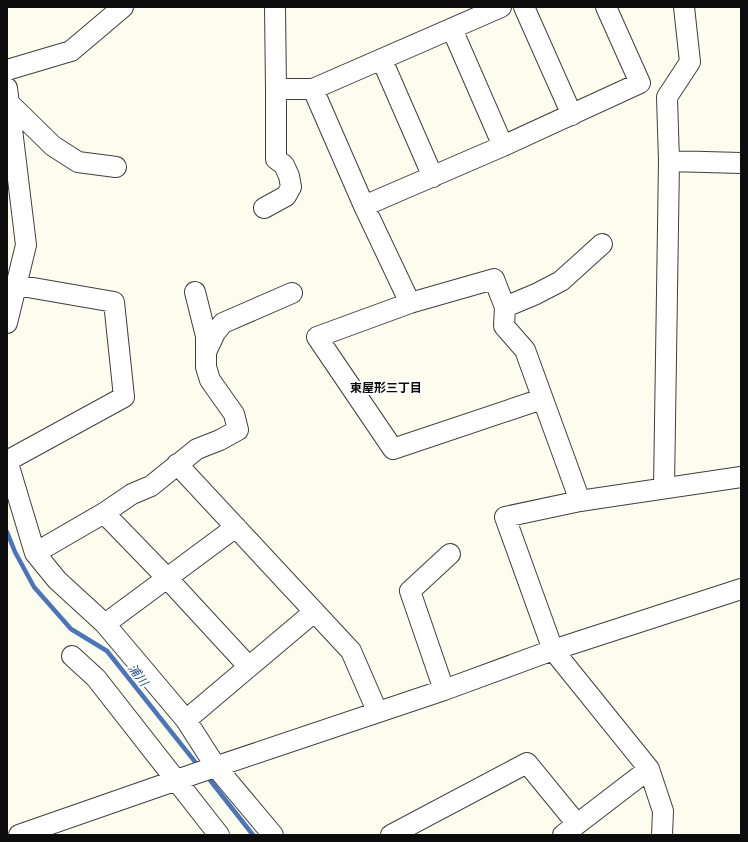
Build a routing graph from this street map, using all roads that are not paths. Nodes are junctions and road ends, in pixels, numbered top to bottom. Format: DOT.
graph roads {
  1 [pos="123,7"];
  2 [pos="275,7"];
  3 [pos="501,7"];
  4 [pos="524,7"];
  5 [pos="606,7"];
  6 [pos="684,7"];
  7 [pos="452,29"];
  8 [pos="382,60"];
  9 [pos="7,70"];
  10 [pos="276,89"];
  11 [pos="313,89"];
  12 [pos="8,96"];
  13 [pos="572,115"];
  14 [pos="503,146"];
  15 [pos="669,161"];
  16 [pos="741,163"];
  17 [pos="116,167"];
  18 [pos="433,177"];
  19 [pos="364,206"];
  20 [pos="264,208"];
  21 [pos="602,244"];
  22 [pos="16,285"];
  23 [pos="195,292"];
  24 [pos="292,293"];
  25 [pos="410,303"];
  26 [pos="505,307"];
  27 [pos="7,323"];
  28 [pos="206,352"];
  29 [pos="542,399"];
  30 [pos="7,460"];
  31 [pos="177,464"];
  32 [pos="741,477"];
  33 [pos="664,488"];
  34 [pos="580,501"];
  35 [pos="104,513"];
  36 [pos="236,527"];
  37 [pos="34,553"];
  38 [pos="450,554"];
  39 [pos="167,578"];
  40 [pos="741,589"];
  41 [pos="314,612"];
  42 [pos="105,624"];
  43 [pos="554,650"];
  44 [pos="72,656"];
  45 [pos="249,667"];
  46 [pos="444,690"];
  47 [pos="377,711"];
  48 [pos="186,720"];
  49 [pos="216,766"];
  50 [pos="649,768"];
  51 [pos="175,781"];
  52 [pos="570,830"];
  53 [pos="19,835"];
  54 [pos="219,835"];
  55 [pos="272,835"];
  56 [pos="391,835"];
  57 [pos="662,835"];
  1 -- 9 [label="street"];
  2 -- 10 [label="street"];
  3 -- 7 [label="street"];
  4 -- 13 [label="street"];
  5 -- 13 [label="street"];
  6 -- 15 [label="street"];
  7 -- 8 [label="street"];
  7 -- 14 [label="street"];
  8 -- 11 [label="street"];
  8 -- 18 [label="street"];
  10 -- 11 [label="street"];
  10 -- 20 [label="street"];
  11 -- 19 [label="street"];
  12 -- 17 [label="street"];
  12 -- 22 [label="street"];
  13 -- 14 [label="street"];
  14 -- 18 [label="street"];
  15 -- 16 [label="street"];
  15 -- 33 [label="street"];
  18 -- 19 [label="street"];
  19 -- 25 [label="street"];
  21 -- 26 [label="street"];
  22 -- 27 [label="street"];
  22 -- 30 [label="street"];
  23 -- 28 [label="street"];
  24 -- 28 [label="street"];
  25 -- 26 [label="street"];
  25 -- 29 [label="street"];
  26 -- 29 [label="street"];
  28 -- 31 [label="street"];
  29 -- 34 [label="street"];
  30 -- 37 [label="street"];
  31 -- 35 [label="street"];
  31 -- 36 [label="street"];
  32 -- 33 [label="street"];
  33 -- 34 [label="street"];
  34 -- 43 [label="street"];
  35 -- 37 [label="street"];
  35 -- 39 [label="street"];
  36 -- 39 [label="street"];
  36 -- 41 [label="street"];
  37 -- 42 [label="street"];
  38 -- 46 [label="street"];
  39 -- 42 [label="street"];
  39 -- 45 [label="street"];
  40 -- 43 [label="street"];
  41 -- 45 [label="street"];
  41 -- 47 [label="street"];
  42 -- 48 [label="street"];
  43 -- 46 [label="street"];
  43 -- 50 [label="street"];
  44 -- 51 [label="street"];
  45 -- 48 [label="street"];
  46 -- 47 [label="street"];
  47 -- 49 [label="street"];
  48 -- 49 [label="street"];
  49 -- 51 [label="street"];
  49 -- 55 [label="street"];
  50 -- 52 [label="street"];
  50 -- 57 [label="street"];
  51 -- 53 [label="street"];
  51 -- 54 [label="street"];
  52 -- 56 [label="street"];
}
